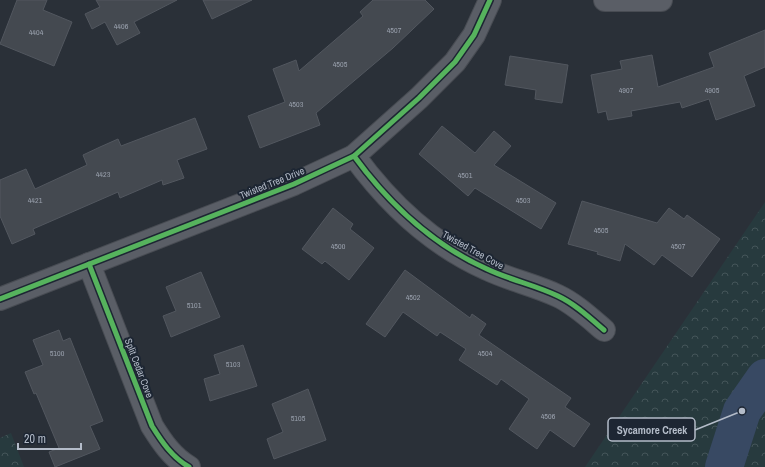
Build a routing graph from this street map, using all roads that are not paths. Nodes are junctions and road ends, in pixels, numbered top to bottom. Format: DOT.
graph roads {
  1 [pos="490,0"];
  2 [pos="605,0"];
  3 [pos="661,0"];
  4 [pos="354,156"];
  5 [pos="90,264"];
  6 [pos="0,299"];
  7 [pos="604,330"];
  8 [pos="189,467"];
  1 -- 4 [label="street, Twisted Tree Drive"];
  2 -- 3 [label="street"];
  4 -- 5 [label="street, Twisted Tree Drive"];
  4 -- 7 [label="street, Twisted Tree Cove"];
  5 -- 6 [label="street, Twisted Tree Drive"];
  5 -- 8 [label="street, Split Cedar Cove"];
}
